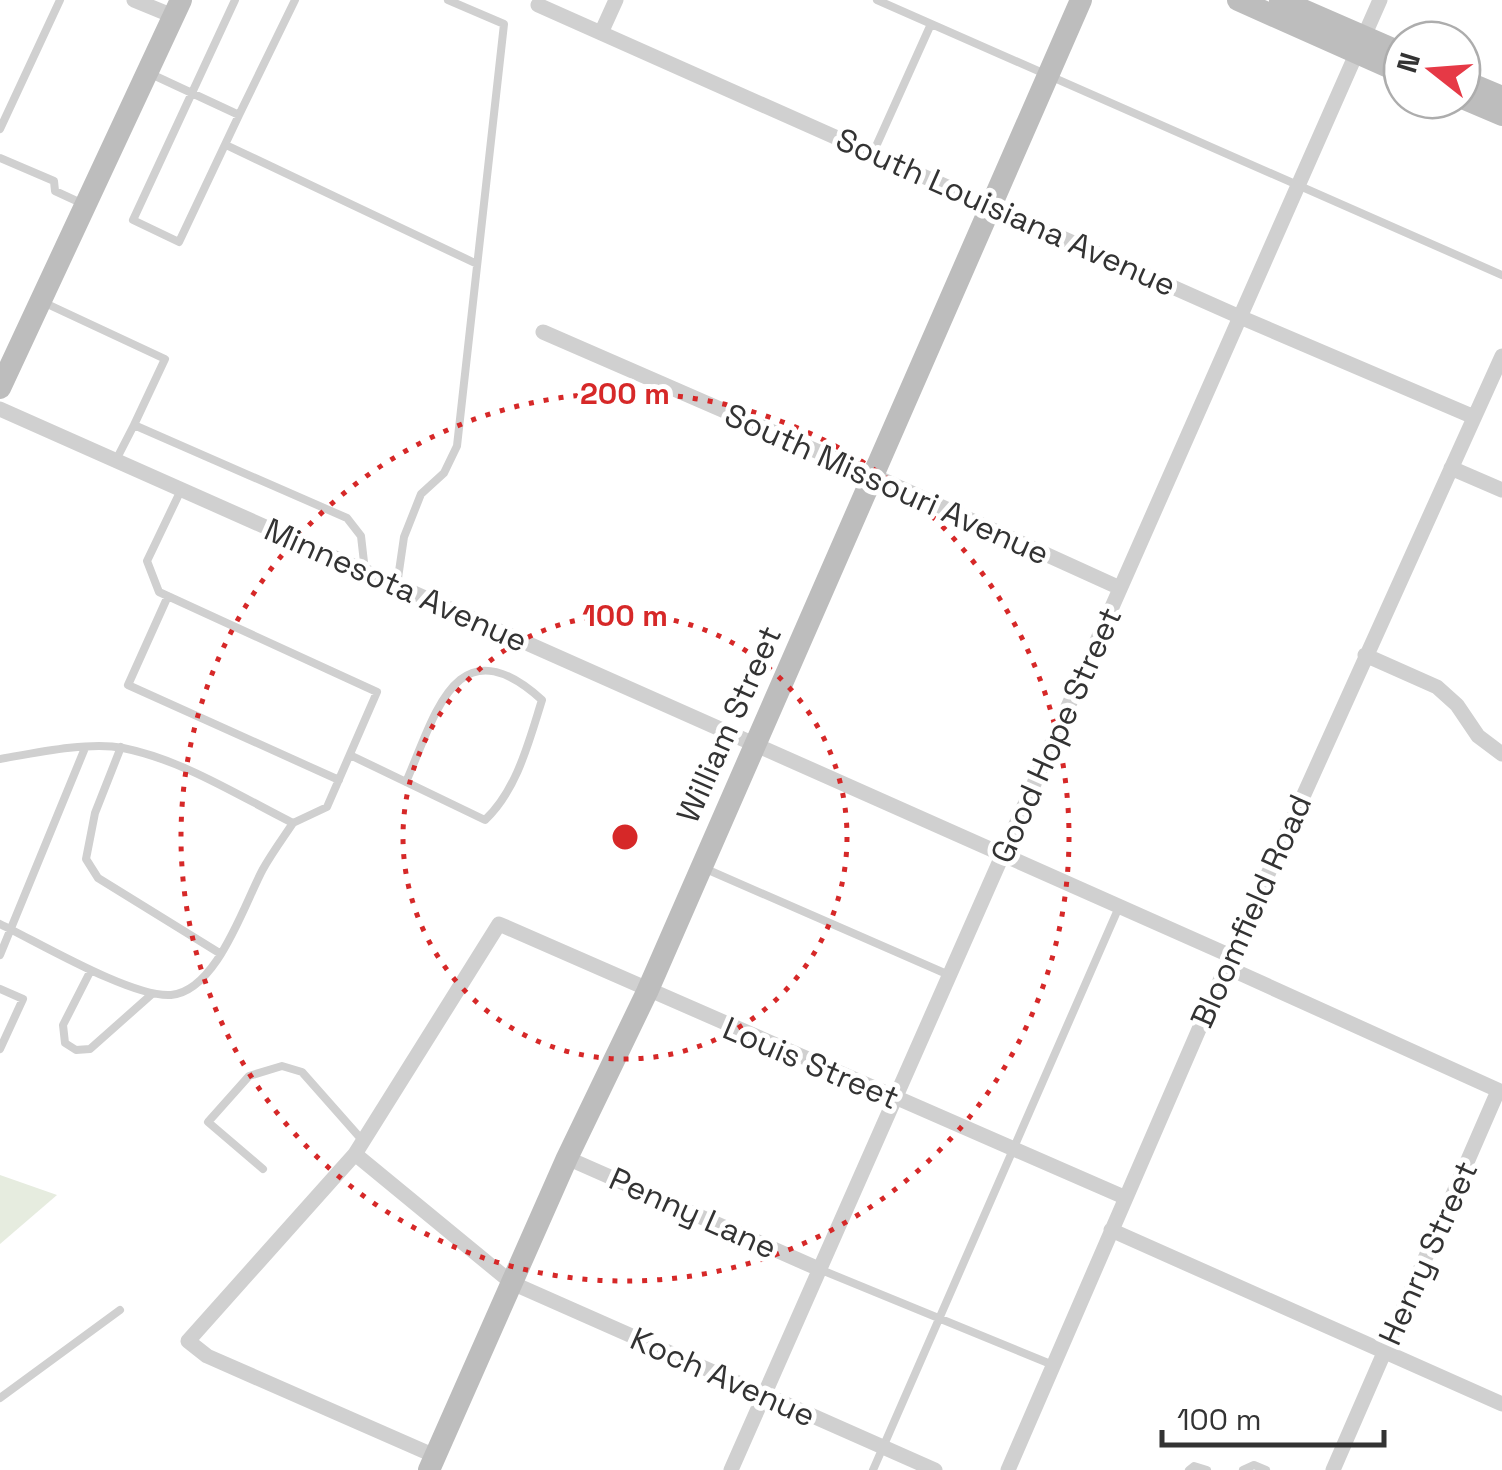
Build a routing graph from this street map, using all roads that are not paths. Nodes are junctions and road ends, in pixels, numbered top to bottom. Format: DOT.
graph roads {
  1 [pos="60,0"];
  2 [pos="134,0"];
  3 [pos="235,0"];
  4 [pos="294,0"];
  5 [pos="448,0"];
  6 [pos="616,0"];
  7 [pos="878,0"];
  8 [pos="1081,0"];
  9 [pos="1238,0"];
  10 [pos="1280,0"];
  11 [pos="1380,0"];
  12 [pos="538,5"];
  13 [pos="177,8"];
  14 [pos="932,24"];
  15 [pos="602,32"];
  16 [pos="1360,45"];
  17 [pos="1382,50"];
  18 [pos="1382,60"];
  19 [pos="147,72"];
  20 [pos="1048,75"];
  21 [pos="191,92"];
  22 [pos="239,116"];
  23 [pos="0,130"];
  24 [pos="226,145"];
  25 [pos="873,152"];
  26 [pos="0,158"];
  27 [pos="1298,185"];
  28 [pos="85,205"];
  29 [pos="993,205"];
  30 [pos="477,264"];
  31 [pos="1502,275"];
  32 [pos="40,301"];
  33 [pos="1240,317"];
  34 [pos="542,332"];
  35 [pos="1502,356"];
  36 [pos="0,388"];
  37 [pos="0,408"];
  38 [pos="1474,417"];
  39 [pos="134,425"];
  40 [pos="116,460"];
  41 [pos="1451,468"];
  42 [pos="874,476"];
  43 [pos="182,489"];
  44 [pos="1502,490"];
  45 [pos="365,570"];
  46 [pos="397,585"];
  47 [pos="1120,588"];
  48 [pos="168,596"];
  49 [pos="1365,655"];
  50 [pos="756,744"];
  51 [pos="121,747"];
  52 [pos="86,748"];
  53 [pos="350,754"];
  54 [pos="1502,754"];
  55 [pos="0,759"];
  56 [pos="339,780"];
  57 [pos="406,782"];
  58 [pos="292,823"];
  59 [pos="1004,856"];
  60 [pos="702,867"];
  61 [pos="1119,907"];
  62 [pos="0,924"];
  63 [pos="11,929"];
  64 [pos="221,954"];
  65 [pos="0,955"];
  66 [pos="1229,961"];
  67 [pos="91,970"];
  68 [pos="949,975"];
  69 [pos="0,989"];
  70 [pos="647,992"];
  71 [pos="152,994"];
  72 [pos="0,1050"];
  73 [pos="1500,1091"];
  74 [pos="894,1099"];
  75 [pos="359,1148"];
  76 [pos="1014,1150"];
  77 [pos="567,1158"];
  78 [pos="263,1169"];
  79 [pos="1124,1198"];
  80 [pos="1111,1230"];
  81 [pos="819,1269"];
  82 [pos="512,1283"];
  83 [pos="120,1310"];
  84 [pos="939,1318"];
  85 [pos="1385,1352"];
  86 [pos="1052,1365"];
  87 [pos="764,1395"];
  88 [pos="0,1398"];
  89 [pos="1502,1404"];
  90 [pos="882,1447"];
  91 [pos="432,1463"];
  92 [pos="731,1470"];
  93 [pos="872,1470"];
  94 [pos="935,1470"];
  95 [pos="1008,1470"];
  96 [pos="1190,1470"];
  97 [pos="1207,1470"];
  98 [pos="1243,1470"];
  99 [pos="1266,1470"];
  100 [pos="1333,1470"];
  1 -- 23 [label="lane"];
  2 -- 13 [label="street"];
  3 -- 21 [label="lane"];
  4 -- 22 [label="lane"];
  5 -- 30 [label="lane"];
  6 -- 15 [label="street"];
  7 -- 14 [label="lane"];
  8 -- 20 [label="main road, William Street"];
  9 -- 16 [label="main road"];
  10 -- 16 [label="main road"];
  11 -- 16 [label="street, Good Hope Street"];
  12 -- 15 [label="street, South Louisiana Avenue"];
  13 -- 19 [label="main road"];
  14 -- 20 [label="lane"];
  14 -- 25 [label="lane"];
  15 -- 25 [label="street, South Louisiana Avenue"];
  16 -- 17 [label="main road"];
  16 -- 18 [label="main road"];
  16 -- 27 [label="street, Good Hope Street"];
  19 -- 21 [label="lane"];
  19 -- 28 [label="main road"];
  20 -- 27 [label="lane"];
  20 -- 29 [label="main road, William Street"];
  21 -- 22 [label="lane"];
  21 -- 24 [label="lane"];
  22 -- 24 [label="lane"];
  24 -- 30 [label="lane"];
  25 -- 29 [label="street, South Louisiana Avenue"];
  26 -- 28 [label="lane"];
  27 -- 31 [label="lane"];
  27 -- 33 [label="street, Good Hope Street"];
  28 -- 32 [label="main road"];
  29 -- 33 [label="street, South Louisiana Avenue"];
  29 -- 42 [label="main road, William Street"];
  30 -- 46 [label="lane"];
  32 -- 36 [label="main road"];
  32 -- 39 [label="lane"];
  33 -- 38 [label="street, South Louisiana Avenue"];
  33 -- 47 [label="street, Good Hope Street"];
  34 -- 42 [label="street, South Missouri Avenue"];
  35 -- 38 [label="street, Bloomfield Road"];
  37 -- 40 [label="street, Minnesota Avenue"];
  38 -- 41 [label="street, Bloomfield Road"];
  39 -- 40 [label="lane"];
  39 -- 45 [label="lane"];
  40 -- 43 [label="street, Minnesota Avenue"];
  41 -- 44 [label="street"];
  41 -- 49 [label="street, Bloomfield Road"];
  42 -- 47 [label="street, South Missouri Avenue"];
  42 -- 50 [label="main road, William Street"];
  43 -- 45 [label="street, Minnesota Avenue"];
  43 -- 48 [label="lane"];
  45 -- 46 [label="street, Minnesota Avenue"];
  46 -- 50 [label="street, Minnesota Avenue"];
  47 -- 59 [label="street, Good Hope Street"];
  48 -- 53 [label="lane"];
  48 -- 56 [label="lane"];
  49 -- 54 [label="street"];
  49 -- 66 [label="street, Bloomfield Road"];
  50 -- 59 [label="street, Minnesota Avenue"];
  50 -- 60 [label="main road, William Street"];
  51 -- 52 [label="lane"];
  51 -- 58 [label="lane"];
  51 -- 64 [label="lane"];
  52 -- 55 [label="lane"];
  52 -- 63 [label="lane"];
  53 -- 56 [label="lane"];
  53 -- 57 [label="lane"];
  56 -- 58 [label="lane"];
  57 -- 57 [label="lane"];
  58 -- 64 [label="lane"];
  59 -- 61 [label="street, Minnesota Avenue"];
  59 -- 68 [label="street, Good Hope Street"];
  60 -- 68 [label="lane"];
  60 -- 70 [label="main road, William Street"];
  61 -- 66 [label="street, Minnesota Avenue"];
  61 -- 76 [label="lane"];
  62 -- 63 [label="lane"];
  63 -- 65 [label="lane"];
  63 -- 67 [label="lane"];
  64 -- 71 [label="lane"];
  66 -- 73 [label="street, Minnesota Avenue"];
  66 -- 79 [label="street, Bloomfield Road"];
  67 -- 71 [label="lane"];
  67 -- 71 [label="lane"];
  68 -- 74 [label="street, Good Hope Street"];
  69 -- 72 [label="lane"];
  70 -- 74 [label="street, Louis Street"];
  70 -- 75 [label="street, Louis Street"];
  70 -- 77 [label="main road, William Street"];
  73 -- 85 [label="street, Henry Street"];
  74 -- 76 [label="street, Louis Street"];
  74 -- 81 [label="street, Good Hope Street"];
  75 -- 78 [label="lane"];
  75 -- 82 [label="street, Koch Avenue"];
  75 -- 91 [label="street"];
  76 -- 79 [label="street, Louis Street"];
  76 -- 84 [label="lane"];
  77 -- 81 [label="street, Penny Lane"];
  77 -- 82 [label="main road, William Street"];
  79 -- 80 [label="street, Bloomfield Road"];
  80 -- 85 [label="street"];
  80 -- 86 [label="street, Bloomfield Road"];
  81 -- 84 [label="lane"];
  81 -- 87 [label="street, Good Hope Street"];
  82 -- 87 [label="street, Koch Avenue"];
  82 -- 91 [label="main road, William Street"];
  83 -- 88 [label="lane"];
  84 -- 86 [label="lane"];
  84 -- 90 [label="lane"];
  85 -- 89 [label="street"];
  85 -- 100 [label="street, Henry Street"];
  86 -- 95 [label="street, Bloomfield Road"];
  87 -- 90 [label="street, Koch Avenue"];
  87 -- 92 [label="street, Good Hope Street"];
  90 -- 93 [label="lane"];
  90 -- 94 [label="street, Koch Avenue"];
  96 -- 97 [label="lane"];
  98 -- 99 [label="lane"];
}
